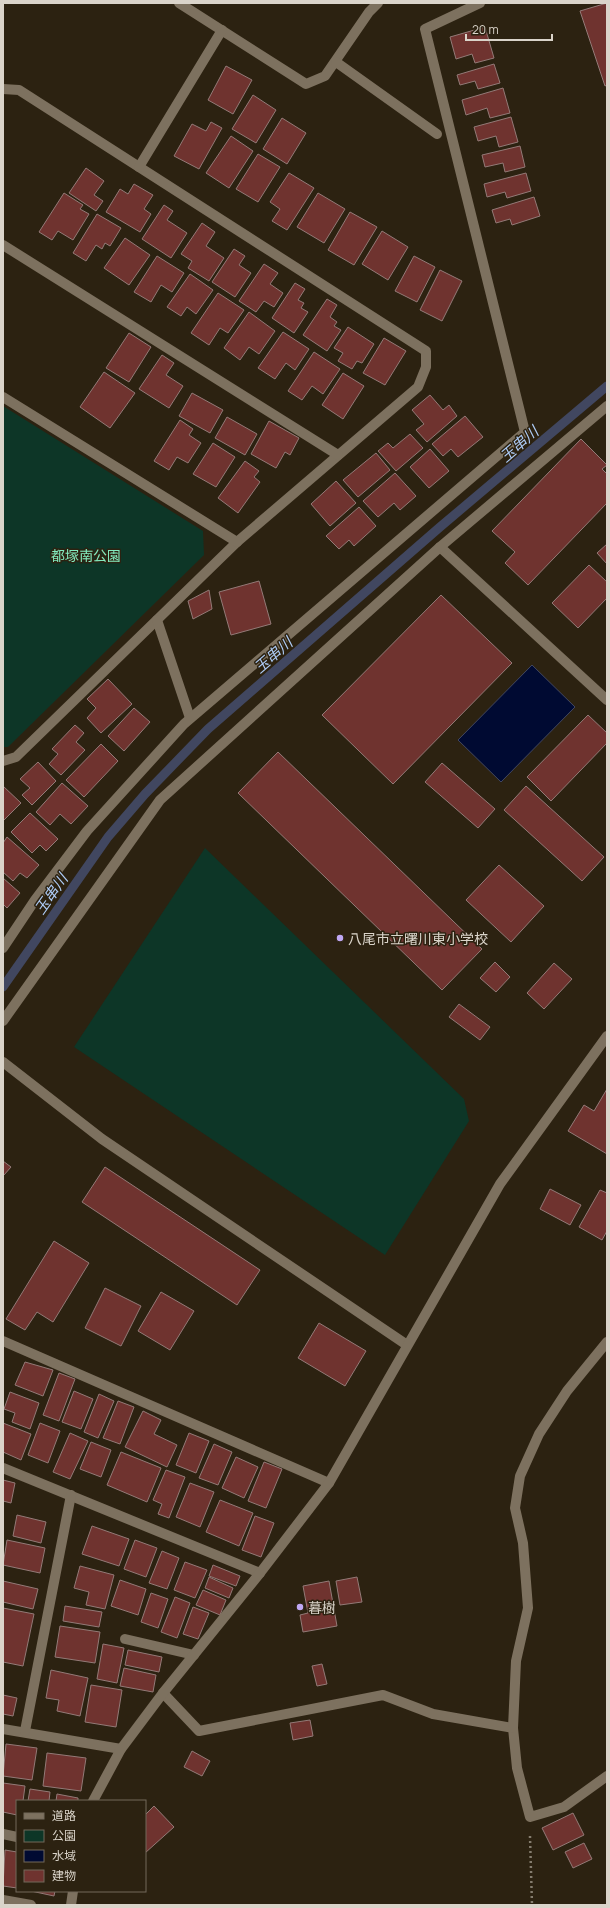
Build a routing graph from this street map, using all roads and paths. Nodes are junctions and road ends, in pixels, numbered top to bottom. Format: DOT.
graph roads {
  1 [pos="179,3"];
  2 [pos="378,3"];
  3 [pos="480,3"];
  4 [pos="222,30"];
  5 [pos="336,62"];
  6 [pos="3,88"];
  7 [pos="437,134"];
  8 [pos="139,167"];
  9 [pos="3,245"];
  10 [pos="3,397"];
  11 [pos="607,406"];
  12 [pos="338,456"];
  13 [pos="237,542"];
  14 [pos="440,547"];
  15 [pos="157,620"];
  16 [pos="607,700"];
  17 [pos="190,718"];
  18 [pos="3,761"];
  19 [pos="3,948"];
  20 [pos="3,1021"];
  21 [pos="607,1036"];
  22 [pos="3,1062"];
  23 [pos="3,1341"];
  24 [pos="607,1342"];
  25 [pos="407,1345"];
  26 [pos="3,1468"];
  27 [pos="329,1484"];
  28 [pos="71,1495"];
  29 [pos="260,1573"];
  30 [pos="125,1639"];
  31 [pos="194,1655"];
  32 [pos="163,1693"];
  33 [pos="513,1728"];
  34 [pos="3,1729"];
  35 [pos="25,1731"];
  36 [pos="121,1749"];
  37 [pos="607,1776"];
  38 [pos="94,1800"];
  39 [pos="530,1817"];
  40 [pos="3,1834"];
  41 [pos="16,1837"];
  42 [pos="73,1892"];
  43 [pos="6,1902"];
  44 [pos="31,1905"];
  45 [pos="71,1905"];
  46 [pos="532,1905"];
  1 -- 4 [label="street"];
  2 -- 5 [label="street"];
  3 -- 17 [label="street"];
  4 -- 5 [label="street"];
  4 -- 8 [label="street"];
  5 -- 7 [label="street"];
  6 -- 8 [label="street"];
  8 -- 12 [label="street"];
  9 -- 12 [label="street"];
  10 -- 13 [label="street"];
  11 -- 14 [label="street"];
  12 -- 13 [label="street"];
  13 -- 15 [label="street"];
  14 -- 16 [label="street"];
  14 -- 20 [label="street"];
  15 -- 17 [label="street"];
  15 -- 18 [label="street"];
  17 -- 19 [label="street"];
  21 -- 25 [label="street"];
  22 -- 25 [label="street"];
  23 -- 27 [label="street"];
  24 -- 33 [label="street"];
  25 -- 27 [label="street"];
  26 -- 28 [label="street"];
  27 -- 29 [label="street"];
  28 -- 29 [label="street"];
  28 -- 35 [label="street"];
  29 -- 31 [label="street"];
  30 -- 31 [label="street"];
  31 -- 32 [label="street"];
  32 -- 33 [label="street"];
  32 -- 36 [label="street"];
  33 -- 39 [label="street"];
  34 -- 35 [label="street"];
  35 -- 36 [label="street"];
  36 -- 38 [label="street"];
  37 -- 39 [label="street"];
  39 -- 46 [label="path"];
  40 -- 41 [label="street"];
  42 -- 45 [label="street"];
  43 -- 44 [label="street"];
}
